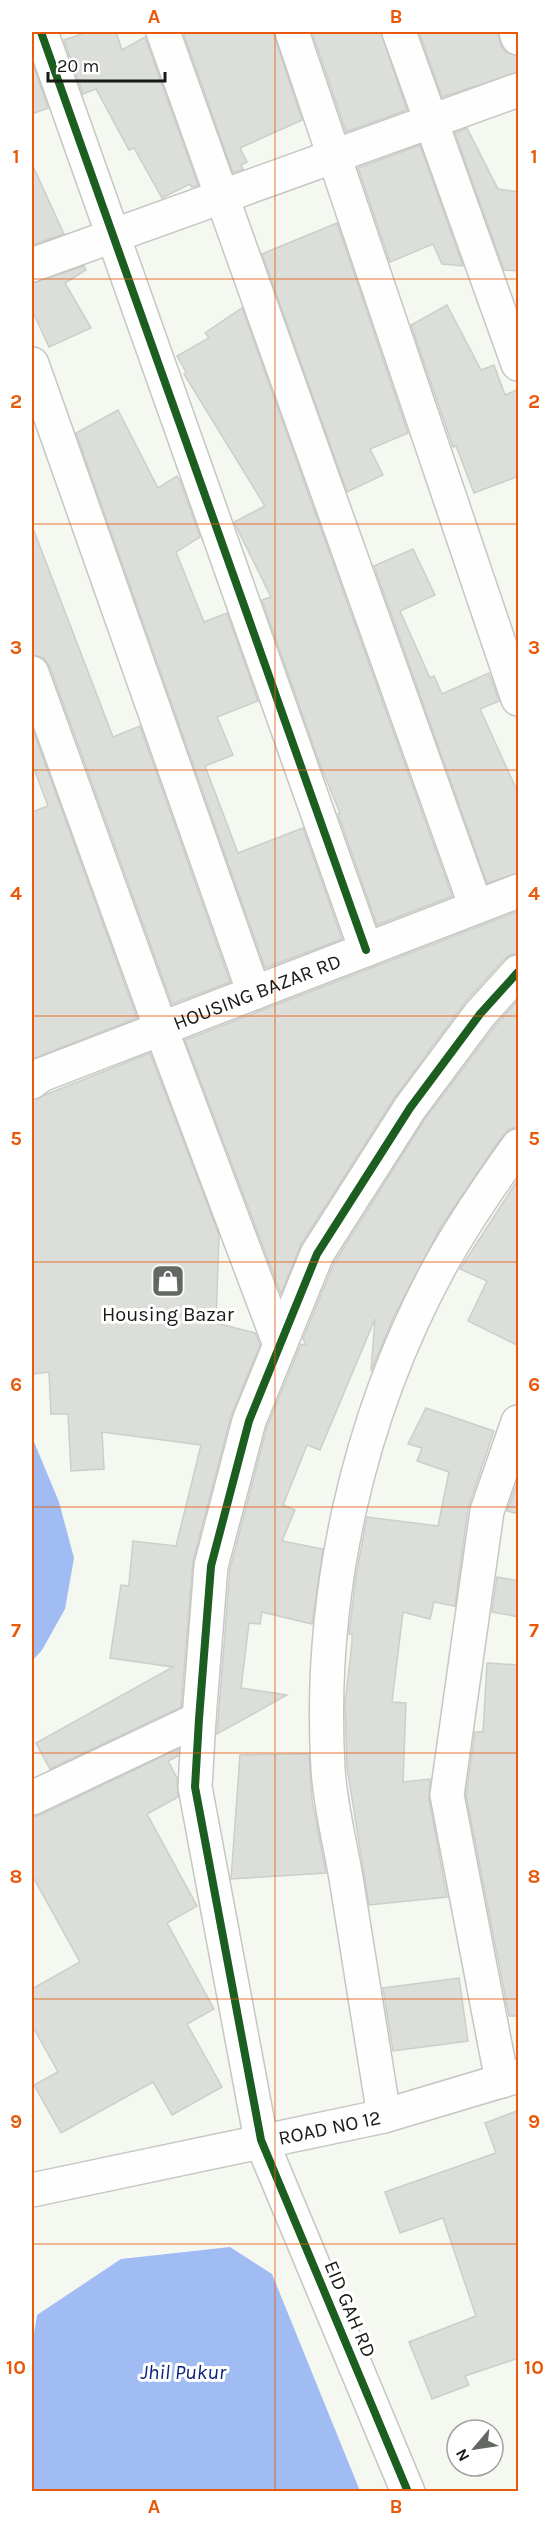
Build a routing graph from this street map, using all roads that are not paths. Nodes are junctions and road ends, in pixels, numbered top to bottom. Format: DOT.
graph roads {
  1 [pos="41,32"];
  2 [pos="163,32"];
  3 [pos="292,32"];
  4 [pos="399,32"];
  5 [pos="516,32"];
  6 [pos="519,38"];
  7 [pos="519,90"];
  8 [pos="431,121"];
  9 [pos="334,156"];
  10 [pos="222,196"];
  11 [pos="113,236"];
  12 [pos="32,265"];
  13 [pos="32,364"];
  14 [pos="519,364"];
  15 [pos="32,674"];
  16 [pos="519,699"];
  17 [pos="519,891"];
  18 [pos="476,907"];
  19 [pos="366,950"];
  20 [pos="519,972"];
  21 [pos="254,993"];
  22 [pos="160,1029"];
  23 [pos="35,1068"];
  24 [pos="519,1146"];
  25 [pos="280,1345"];
  26 [pos="519,1422"];
  27 [pos="199,1719"];
  28 [pos="32,1798"];
  29 [pos="510,2078"];
  30 [pos="384,2116"];
  31 [pos="261,2140"];
  32 [pos="32,2190"];
  33 [pos="408,2492"];
  1 -- 11 [label="street"];
  2 -- 10 [label="street"];
  3 -- 9 [label="street"];
  4 -- 8 [label="street"];
  5 -- 6 [label="street"];
  7 -- 8 [label="street"];
  8 -- 9 [label="street"];
  8 -- 14 [label="street"];
  9 -- 10 [label="street"];
  9 -- 16 [label="street"];
  10 -- 11 [label="street"];
  10 -- 18 [label="street"];
  11 -- 12 [label="street"];
  11 -- 19 [label="street"];
  13 -- 21 [label="street"];
  15 -- 22 [label="street"];
  17 -- 18 [label="street, HOUSING BAZAR RD"];
  18 -- 19 [label="street, HOUSING BAZAR RD"];
  19 -- 21 [label="street, HOUSING BAZAR RD"];
  20 -- 25 [label="street, EID GAH RD"];
  21 -- 22 [label="street, HOUSING BAZAR RD"];
  22 -- 23 [label="street, HOUSING BAZAR RD"];
  22 -- 25 [label="street"];
  24 -- 30 [label="street"];
  25 -- 27 [label="street, EID GAH RD"];
  26 -- 29 [label="street"];
  27 -- 28 [label="street"];
  27 -- 31 [label="street, EID GAH RD"];
  29 -- 30 [label="street, ROAD NO 12"];
  30 -- 31 [label="street, ROAD NO 12"];
  31 -- 32 [label="street, ROAD NO 12"];
  31 -- 33 [label="street, EID GAH RD"];
}
